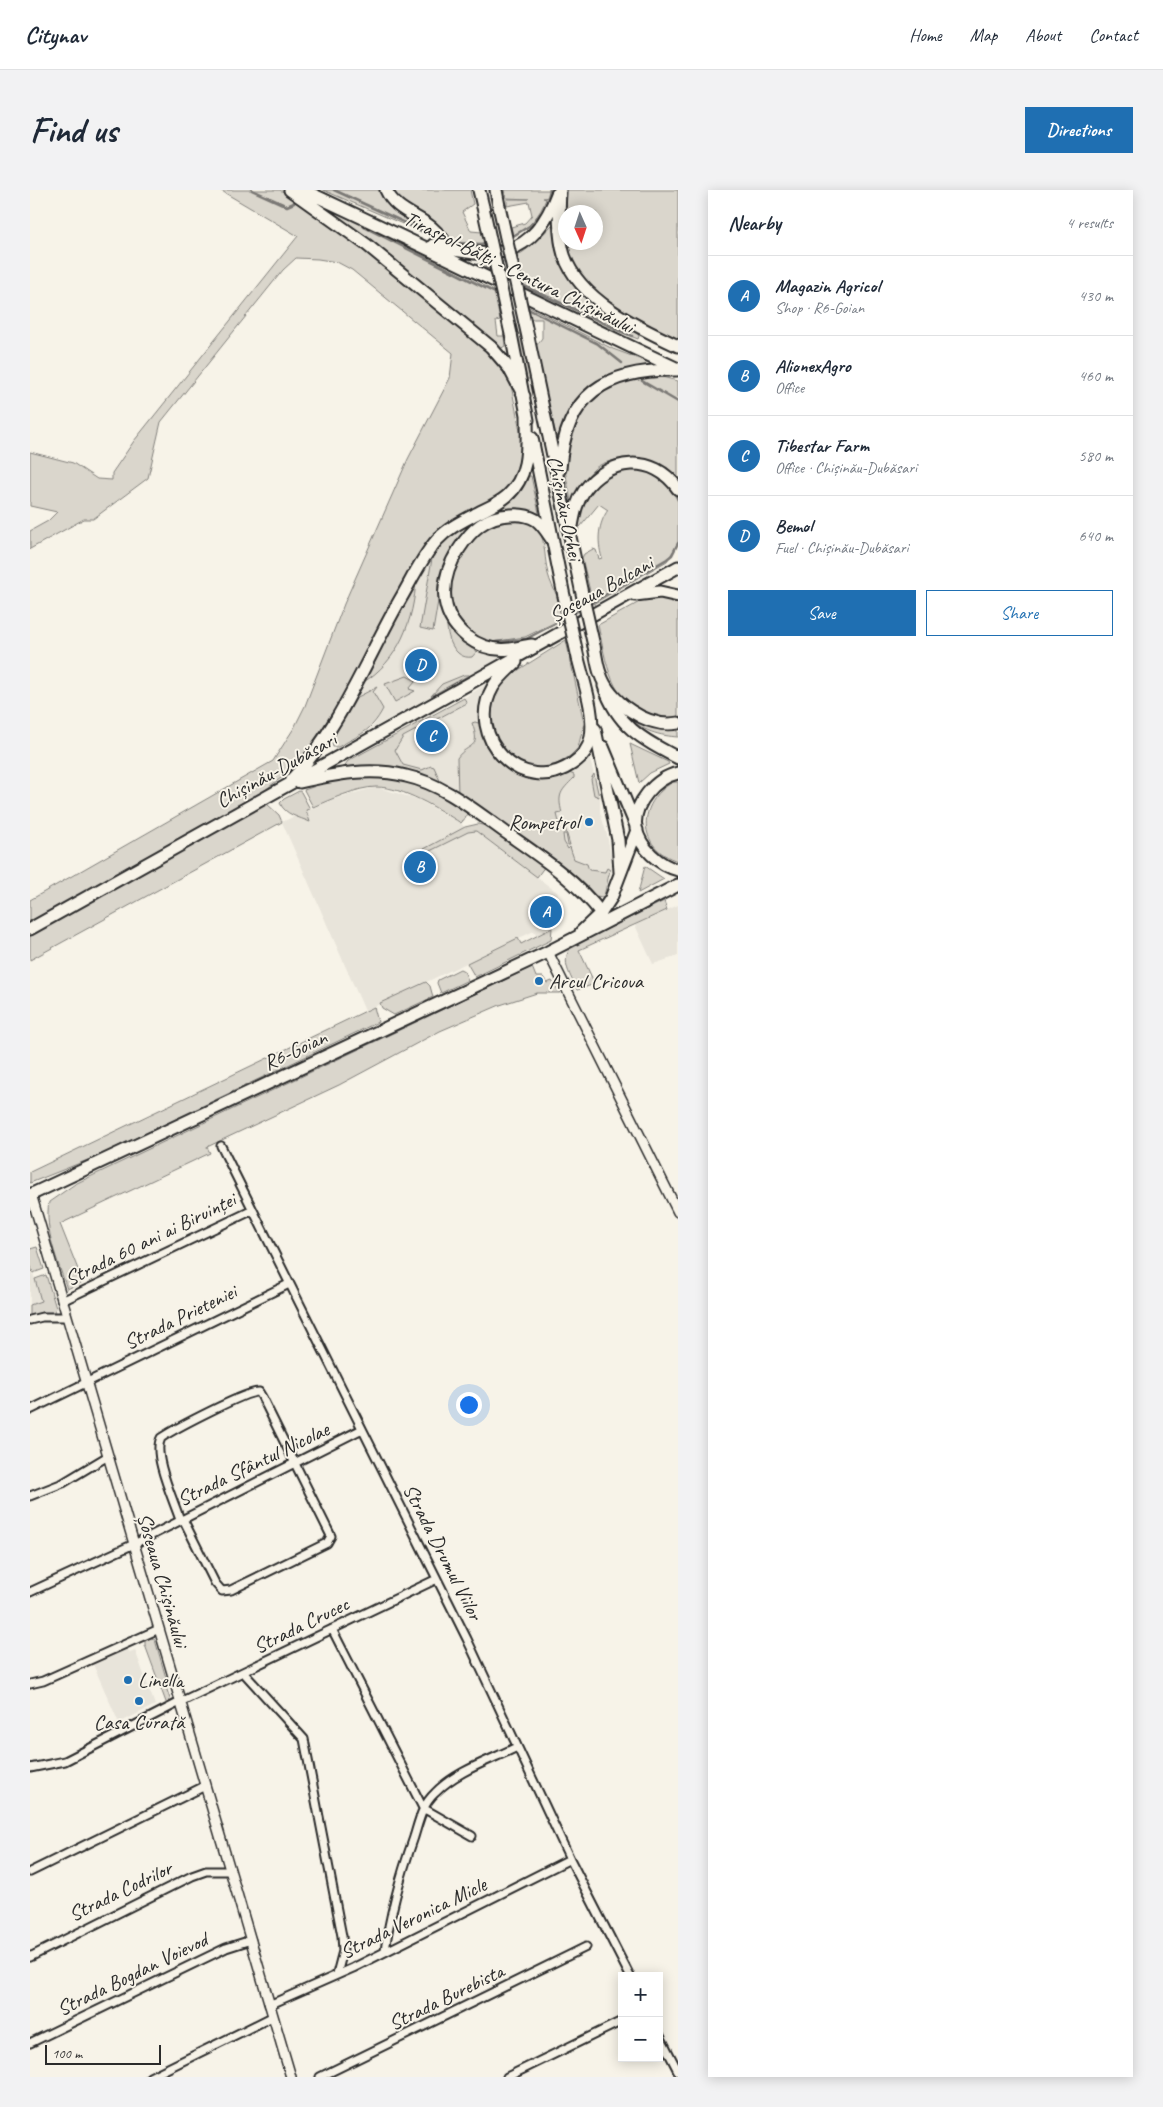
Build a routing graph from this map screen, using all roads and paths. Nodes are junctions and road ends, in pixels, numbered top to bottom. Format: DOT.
graph roads {
  1 [pos="290,190"];
  2 [pos="303,190"];
  3 [pos="386,190"];
  4 [pos="479,190"];
  5 [pos="496,190"];
  6 [pos="559,190"];
  7 [pos="410,240"];
  8 [pos="450,250"];
  9 [pos="456,263"];
  10 [pos="676,345"];
  11 [pos="664,362"];
  12 [pos="678,370"];
  13 [pos="524,396"];
  14 [pos="527,414"];
  15 [pos="559,484"];
  16 [pos="678,488"];
  17 [pos="570,538"];
  18 [pos="553,541"];
  19 [pos="678,556"];
  20 [pos="678,567"];
  21 [pos="661,577"];
  22 [pos="678,596"];
  23 [pos="619,600"];
  24 [pos="541,643"];
  25 [pos="526,652"];
  26 [pos="600,675"];
  27 [pos="591,715"];
  28 [pos="678,723"];
  29 [pos="595,729"];
  30 [pos="678,758"];
  31 [pos="678,773"];
  32 [pos="284,787"];
  33 [pos="612,812"];
  34 [pos="635,826"];
  35 [pos="678,870"];
  36 [pos="620,872"];
  37 [pos="678,885"];
  38 [pos="601,913"];
  39 [pos="30,929"];
  40 [pos="574,938"];
  41 [pos="548,952"];
  42 [pos="221,1146"];
  43 [pos="31,1194"];
  44 [pos="253,1210"];
  45 [pos="678,1212"];
  46 [pos="289,1284"];
  47 [pos="62,1301"];
  48 [pos="67,1317"];
  49 [pos="30,1320"];
  50 [pos="86,1382"];
  51 [pos="30,1410"];
  52 [pos="362,1429"];
  53 [pos="108,1456"];
  54 [pos="295,1463"];
  55 [pos="30,1496"];
  56 [pos="181,1519"];
  57 [pos="134,1544"];
  58 [pos="437,1579"];
  59 [pos="30,1592"];
  60 [pos="159,1629"];
  61 [pos="332,1629"];
  62 [pos="243,1672"];
  63 [pos="30,1684"];
  64 [pos="180,1702"];
  65 [pos="518,1747"];
  66 [pos="30,1768"];
  67 [pos="204,1786"];
  68 [pos="423,1808"];
  69 [pos="472,1836"];
  70 [pos="570,1858"];
  71 [pos="230,1871"];
  72 [pos="30,1872"];
  73 [pos="251,1940"];
  74 [pos="586,1948"];
  75 [pos="385,1951"];
  76 [pos="30,1956"];
  77 [pos="628,1972"];
  78 [pos="338,1974"];
  79 [pos="269,2005"];
  80 [pos="272,2017"];
  81 [pos="618,2023"];
  82 [pos="663,2042"];
  83 [pos="30,2043"];
  84 [pos="678,2071"];
  85 [pos="150,2077"];
  86 [pos="291,2077"];
  87 [pos="320,2077"];
  88 [pos="507,2077"];
  1 -- 13 [label="main road"];
  2 -- 7 [label="main road, Tiraspol-Bălți - Centura Chișinăului"];
  3 -- 8 [label="main road"];
  4 -- 13 [label="main road, Chișinău-Orhei, bridge"];
  5 -- 15 [label="main road, Chișinău-Orhei, bridge"];
  6 -- 8 [label="main road"];
  6 -- 10 [label="main road"];
  7 -- 8 [label="main road"];
  7 -- 9 [label="main road, Tiraspol-Bălți - Centura Chișinăului"];
  8 -- 9 [label="main road"];
  9 -- 11 [label="main road, Tiraspol-Bălți - Centura Chișinăului"];
  10 -- 11 [label="main road"];
  11 -- 12 [label="main road, Tiraspol-Bălți - Centura Chișinăului"];
  12 -- 15 [label="main road"];
  13 -- 14 [label="main road, Chișinău-Orhei"];
  14 -- 18 [label="main road, Chișinău-Orhei"];
  14 -- 32 [label="main road"];
  15 -- 17 [label="main road, Chișinău-Orhei"];
  16 -- 17 [label="main road"];
  17 -- 26 [label="main road, Chișinău-Orhei, bridge"];
  18 -- 24 [label="main road"];
  18 -- 27 [label="main road, Chișinău-Orhei, bridge"];
  19 -- 21 [label="main road"];
  20 -- 21 [label="main road, Șoseaua Balcani"];
  21 -- 23 [label="main road, Șoseaua Balcani"];
  22 -- 23 [label="main road"];
  23 -- 24 [label="main road, Șoseaua Balcani"];
  24 -- 25 [label="main road, Chișinău-Dubăsari"];
  25 -- 27 [label="main road"];
  25 -- 32 [label="main road, Chișinău-Dubăsari"];
  26 -- 28 [label="main road"];
  26 -- 30 [label="main road, Chișinău-Orhei"];
  27 -- 29 [label="main road, Chișinău-Orhei"];
  29 -- 33 [label="main road"];
  29 -- 34 [label="main road, Chișinău-Orhei"];
  31 -- 34 [label="main road, R6-Goian"];
  32 -- 38 [label="main road"];
  32 -- 39 [label="main road, Chișinău-Dubăsari"];
  33 -- 34 [label="main road"];
  33 -- 36 [label="main road"];
  34 -- 35 [label="main road, Chișinău-Orhei"];
  34 -- 36 [label="main road, R6-Goian"];
  36 -- 38 [label="main road, R6-Goian"];
  37 -- 40 [label="main road, R6-Goian"];
  38 -- 40 [label="main road, R6-Goian"];
  40 -- 41 [label="main road, R6-Goian"];
  41 -- 43 [label="main road, R6-Goian"];
  41 -- 45 [label="street"];
  42 -- 44 [label="street, Strada Drumul Viilor"];
  43 -- 47 [label="street, Șoseaua Chișinăului"];
  44 -- 46 [label="street, Strada Drumul Viilor"];
  44 -- 47 [label="street, Strada 60 ani ai Biruinței"];
  46 -- 50 [label="street, Strada Prieteniei"];
  46 -- 52 [label="street, Strada Drumul Viilor"];
  47 -- 48 [label="street, Șoseaua Chișinăului"];
  48 -- 49 [label="street, Strada 60 ani ai Biruinței"];
  48 -- 50 [label="street, Șoseaua Chișinăului"];
  50 -- 51 [label="street, Strada Prieteniei"];
  50 -- 53 [label="street, Șoseaua Chișinăului"];
  52 -- 54 [label="street, Strada Sfântul Nicolae"];
  52 -- 58 [label="street, Strada Drumul Viilor"];
  53 -- 55 [label="street"];
  53 -- 57 [label="street, Șoseaua Chișinăului"];
  54 -- 56 [label="street, Strada Sfântul Nicolae"];
  54 -- 56 [label="street"];
  54 -- 56 [label="street"];
  56 -- 57 [label="street, Strada Sfântul Nicolae"];
  57 -- 59 [label="street, Strada Sfântul Nicolae"];
  57 -- 60 [label="street, Șoseaua Chișinăului"];
  58 -- 61 [label="street, Strada Crucec"];
  58 -- 65 [label="street, Strada Drumul Viilor"];
  60 -- 63 [label="street"];
  60 -- 64 [label="street, Șoseaua Chișinăului"];
  61 -- 62 [label="street, Strada Crucec"];
  61 -- 68 [label="street"];
  62 -- 64 [label="street, Strada Crucec"];
  62 -- 78 [label="street"];
  64 -- 66 [label="street, Strada Crucec"];
  64 -- 67 [label="street, Șoseaua Chișinăului"];
  65 -- 68 [label="street"];
  65 -- 70 [label="street, Strada Drumul Viilor"];
  67 -- 71 [label="street, Șoseaua Chișinăului"];
  67 -- 72 [label="street"];
  68 -- 69 [label="street"];
  68 -- 75 [label="street"];
  70 -- 75 [label="street, Strada Veronica Micle"];
  70 -- 77 [label="street, Strada Drumul Viilor"];
  71 -- 73 [label="street, Șoseaua Chișinăului"];
  71 -- 76 [label="street, Strada Codrilor"];
  73 -- 79 [label="street, Șoseaua Chișinăului"];
  73 -- 83 [label="street, Strada Bogdan Voievod"];
  74 -- 87 [label="street, Strada Burebista"];
  75 -- 78 [label="street, Strada Veronica Micle"];
  78 -- 79 [label="street, Strada Veronica Micle"];
  79 -- 80 [label="street, Șoseaua Chișinăului"];
  80 -- 85 [label="street"];
  80 -- 86 [label="street, Șoseaua Chișinăului"];
  81 -- 88 [label="street"];
  82 -- 84 [label="street"];
}
